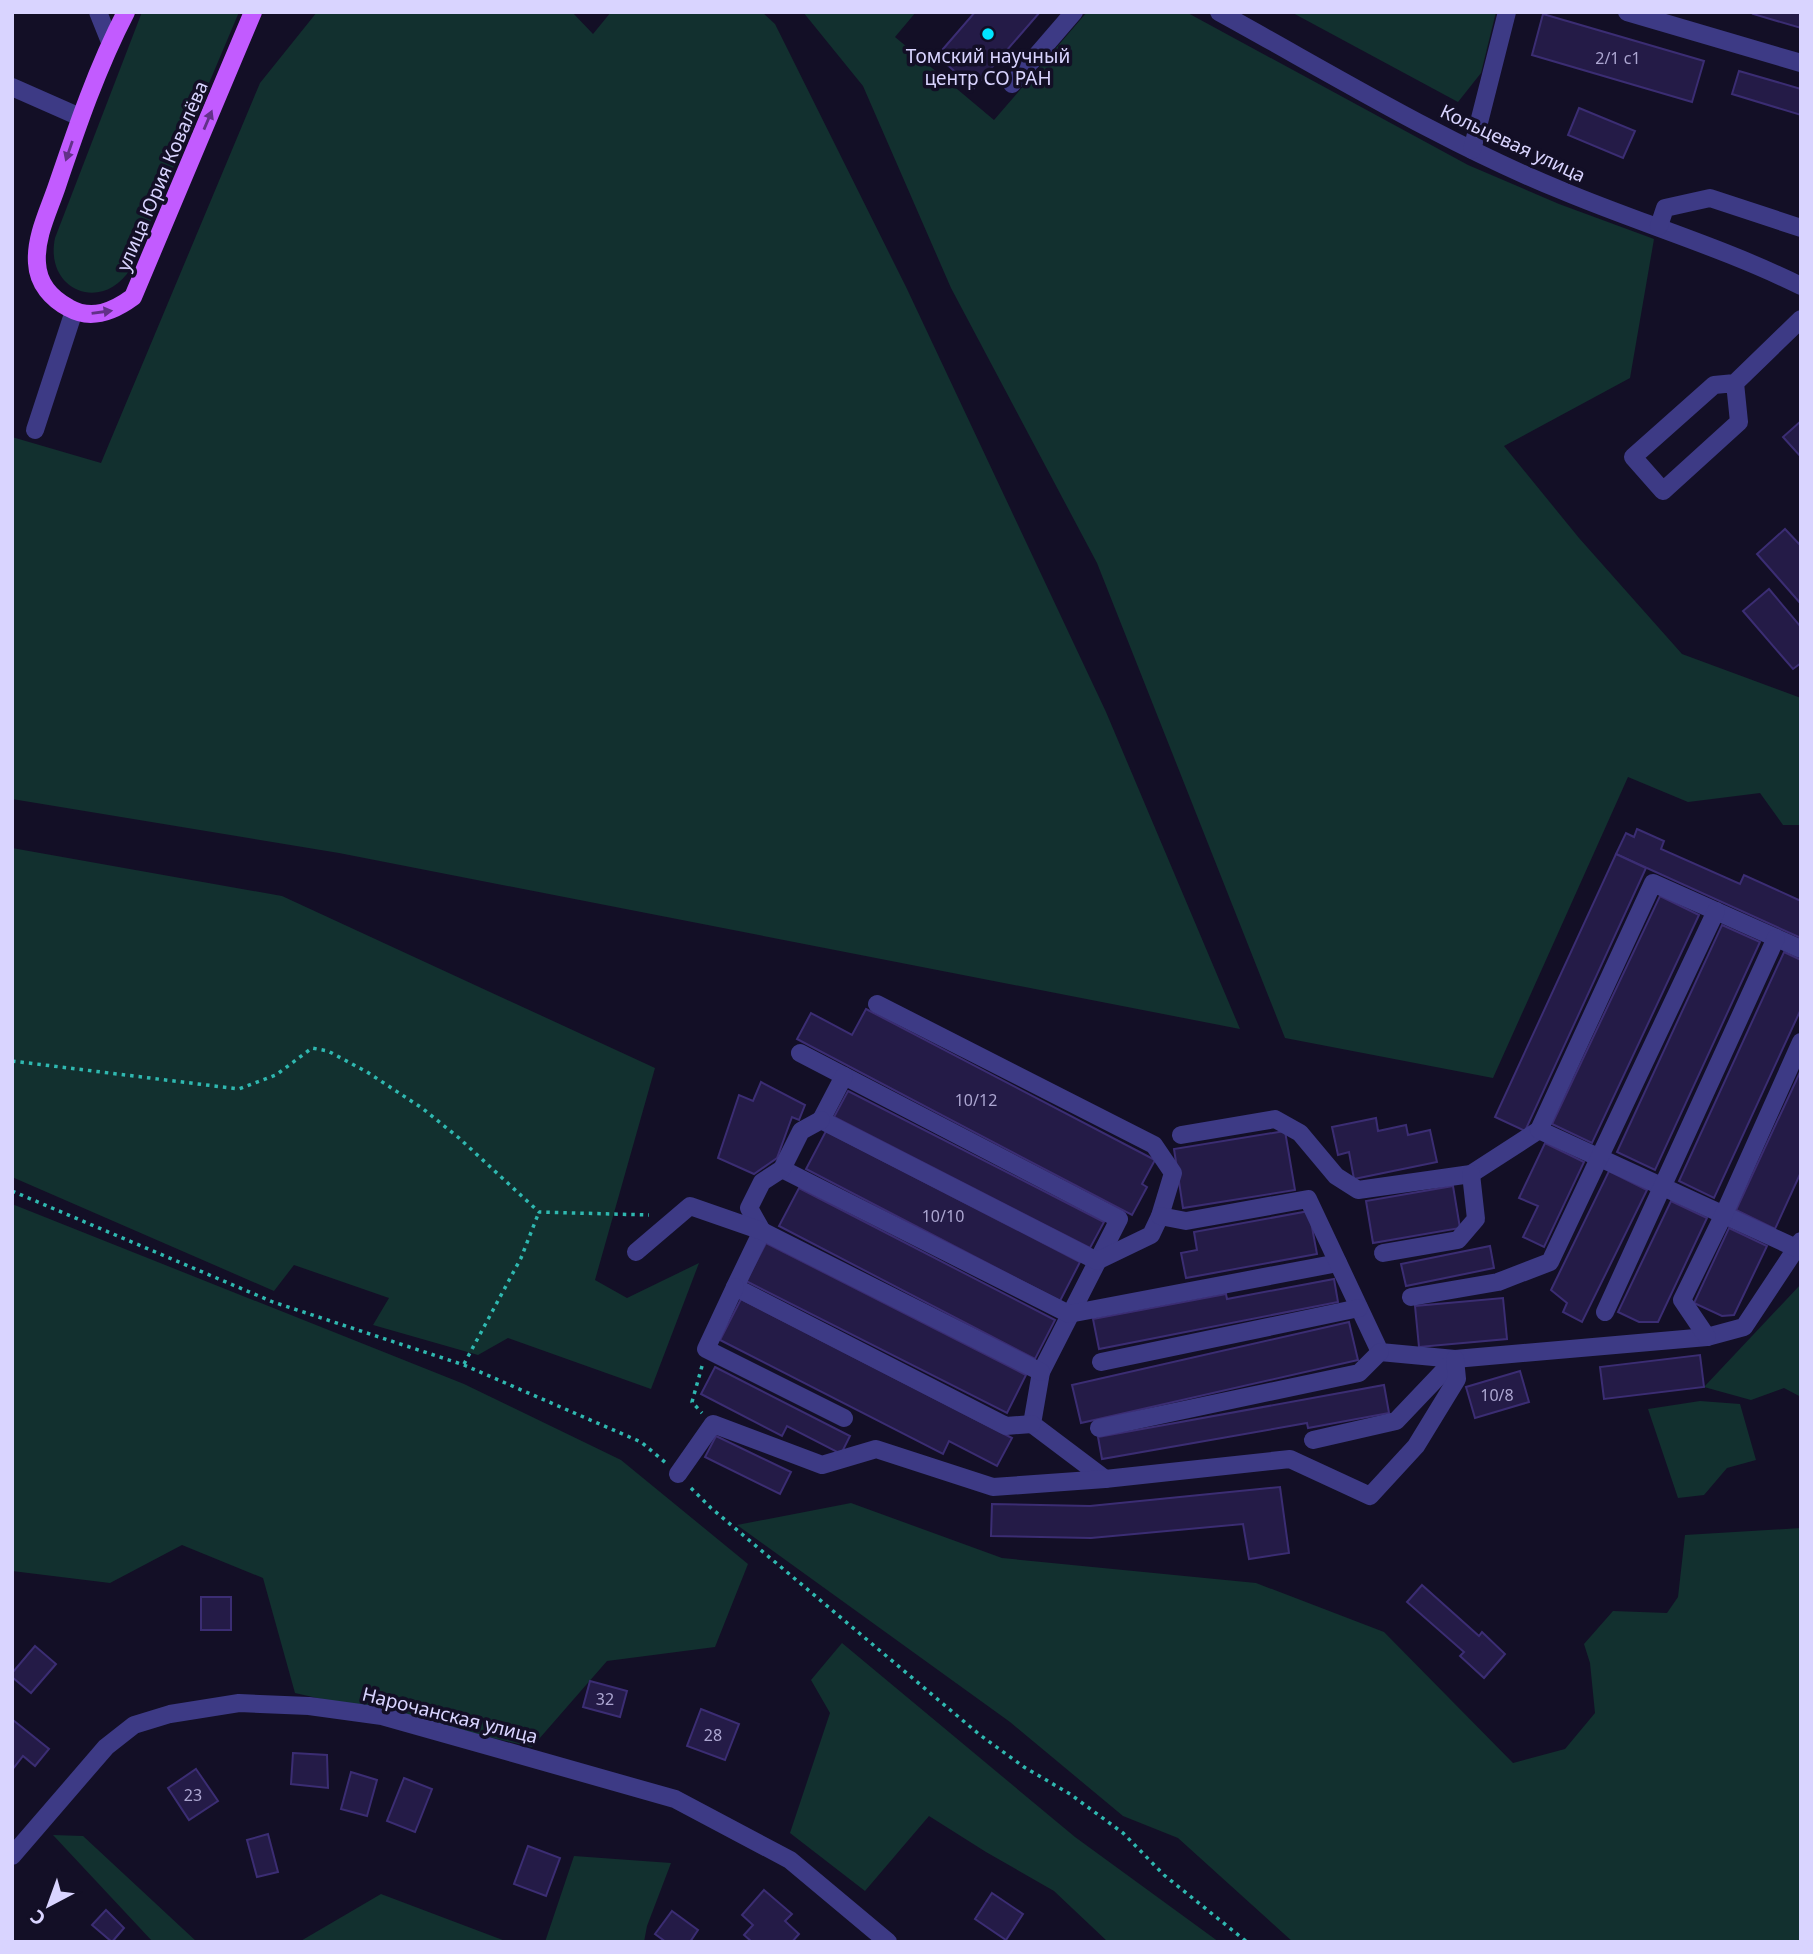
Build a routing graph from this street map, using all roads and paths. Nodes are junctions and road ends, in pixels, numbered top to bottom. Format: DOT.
graph roads {
  1 [pos="98,12"];
  2 [pos="126,12"];
  3 [pos="253,12"];
  4 [pos="1074,12"];
  5 [pos="1219,12"];
  6 [pos="1507,12"];
  7 [pos="1627,12"];
  8 [pos="110,42"];
  9 [pos="1801,63"];
  10 [pos="1012,84"];
  11 [pos="12,87"];
  12 [pos="80,117"];
  13 [pos="1472,150"];
  14 [pos="1659,226"];
  15 [pos="1801,228"];
  16 [pos="1801,286"];
  17 [pos="74,311"];
  18 [pos="1801,319"];
  19 [pos="1735,383"];
  20 [pos="35,430"];
  21 [pos="1716,911"];
  22 [pos="1776,938"];
  23 [pos="1801,949"];
  24 [pos="877,1004"];
  25 [pos="1801,1042"];
  26 [pos="800,1053"];
  27 [pos="12,1061"];
  28 [pos="844,1076"];
  29 [pos="821,1120"];
  30 [pos="1539,1130"];
  31 [pos="1181,1135"];
  32 [pos="1601,1158"];
  33 [pos="782,1169"];
  34 [pos="1471,1174"];
  35 [pos="1662,1186"];
  36 [pos="12,1191"];
  37 [pos="539,1212"];
  38 [pos="1724,1214"];
  39 [pos="680,1215"];
  40 [pos="1160,1216"];
  41 [pos="762,1231"];
  42 [pos="1799,1244"];
  43 [pos="636,1252"];
  44 [pos="1384,1253"];
  45 [pos="1097,1261"];
  46 [pos="1338,1263"];
  47 [pos="736,1287"];
  48 [pos="1411,1297"];
  49 [pos="1359,1308"];
  50 [pos="1605,1312"];
  51 [pos="1069,1314"];
  52 [pos="1707,1336"];
  53 [pos="706,1349"];
  54 [pos="1380,1352"];
  55 [pos="1455,1359"];
  56 [pos="1101,1362"];
  57 [pos="464,1365"];
  58 [pos="1041,1372"];
  59 [pos="844,1418"];
  60 [pos="713,1424"];
  61 [pos="1032,1424"];
  62 [pos="1099,1428"];
  63 [pos="1313,1440"];
  64 [pos="678,1474"];
  65 [pos="1105,1479"];
  66 [pos="12,1856"];
  67 [pos="888,1942"];
  68 [pos="1247,1942"];
  1 -- 8 [label="street"];
  2 -- 8 [label="main road"];
  17 -- 3 [label="main road, улица Юрия Ковалёва, one-way"];
  4 -- 10 [label="street"];
  5 -- 13 [label="street, Кольцевая улица"];
  6 -- 13 [label="street"];
  7 -- 9 [label="street"];
  8 -- 12 [label="main road"];
  11 -- 12 [label="street"];
  12 -- 17 [label="main road, one-way"];
  13 -- 14 [label="street, Кольцевая улица"];
  14 -- 15 [label="street"];
  14 -- 16 [label="street, Кольцевая улица"];
  17 -- 20 [label="street"];
  18 -- 19 [label="street"];
  19 -- 19 [label="street"];
  21 -- 22 [label="street"];
  21 -- 30 [label="street"];
  21 -- 32 [label="street"];
  22 -- 23 [label="street"];
  22 -- 35 [label="street"];
  24 -- 40 [label="street"];
  25 -- 38 [label="street"];
  26 -- 28 [label="street"];
  27 -- 37 [label="path"];
  28 -- 29 [label="street"];
  28 -- 45 [label="street"];
  29 -- 33 [label="street"];
  29 -- 45 [label="street"];
  30 -- 32 [label="street"];
  30 -- 34 [label="street"];
  31 -- 34 [label="street"];
  32 -- 35 [label="street"];
  32 -- 48 [label="street"];
  33 -- 41 [label="street"];
  33 -- 51 [label="street"];
  34 -- 44 [label="street"];
  35 -- 38 [label="street"];
  35 -- 50 [label="street"];
  36 -- 57 [label="path"];
  37 -- 39 [label="path"];
  37 -- 57 [label="path"];
  38 -- 42 [label="street"];
  38 -- 52 [label="street"];
  39 -- 41 [label="street"];
  39 -- 43 [label="street"];
  40 -- 45 [label="street"];
  40 -- 46 [label="street"];
  41 -- 47 [label="street"];
  41 -- 58 [label="street"];
  42 -- 52 [label="street"];
  45 -- 51 [label="street"];
  46 -- 49 [label="street"];
  46 -- 51 [label="street"];
  47 -- 53 [label="street"];
  47 -- 61 [label="street"];
  49 -- 54 [label="street"];
  49 -- 56 [label="street"];
  51 -- 58 [label="street"];
  52 -- 55 [label="street"];
  53 -- 59 [label="street"];
  53 -- 60 [label="path"];
  54 -- 55 [label="street"];
  54 -- 62 [label="street"];
  55 -- 63 [label="street"];
  55 -- 65 [label="street"];
  57 -- 64 [label="path"];
  58 -- 61 [label="street"];
  60 -- 64 [label="street"];
  60 -- 65 [label="street"];
  61 -- 65 [label="street"];
  64 -- 68 [label="path"];
  66 -- 67 [label="street, Нарочанская улица"];
}
